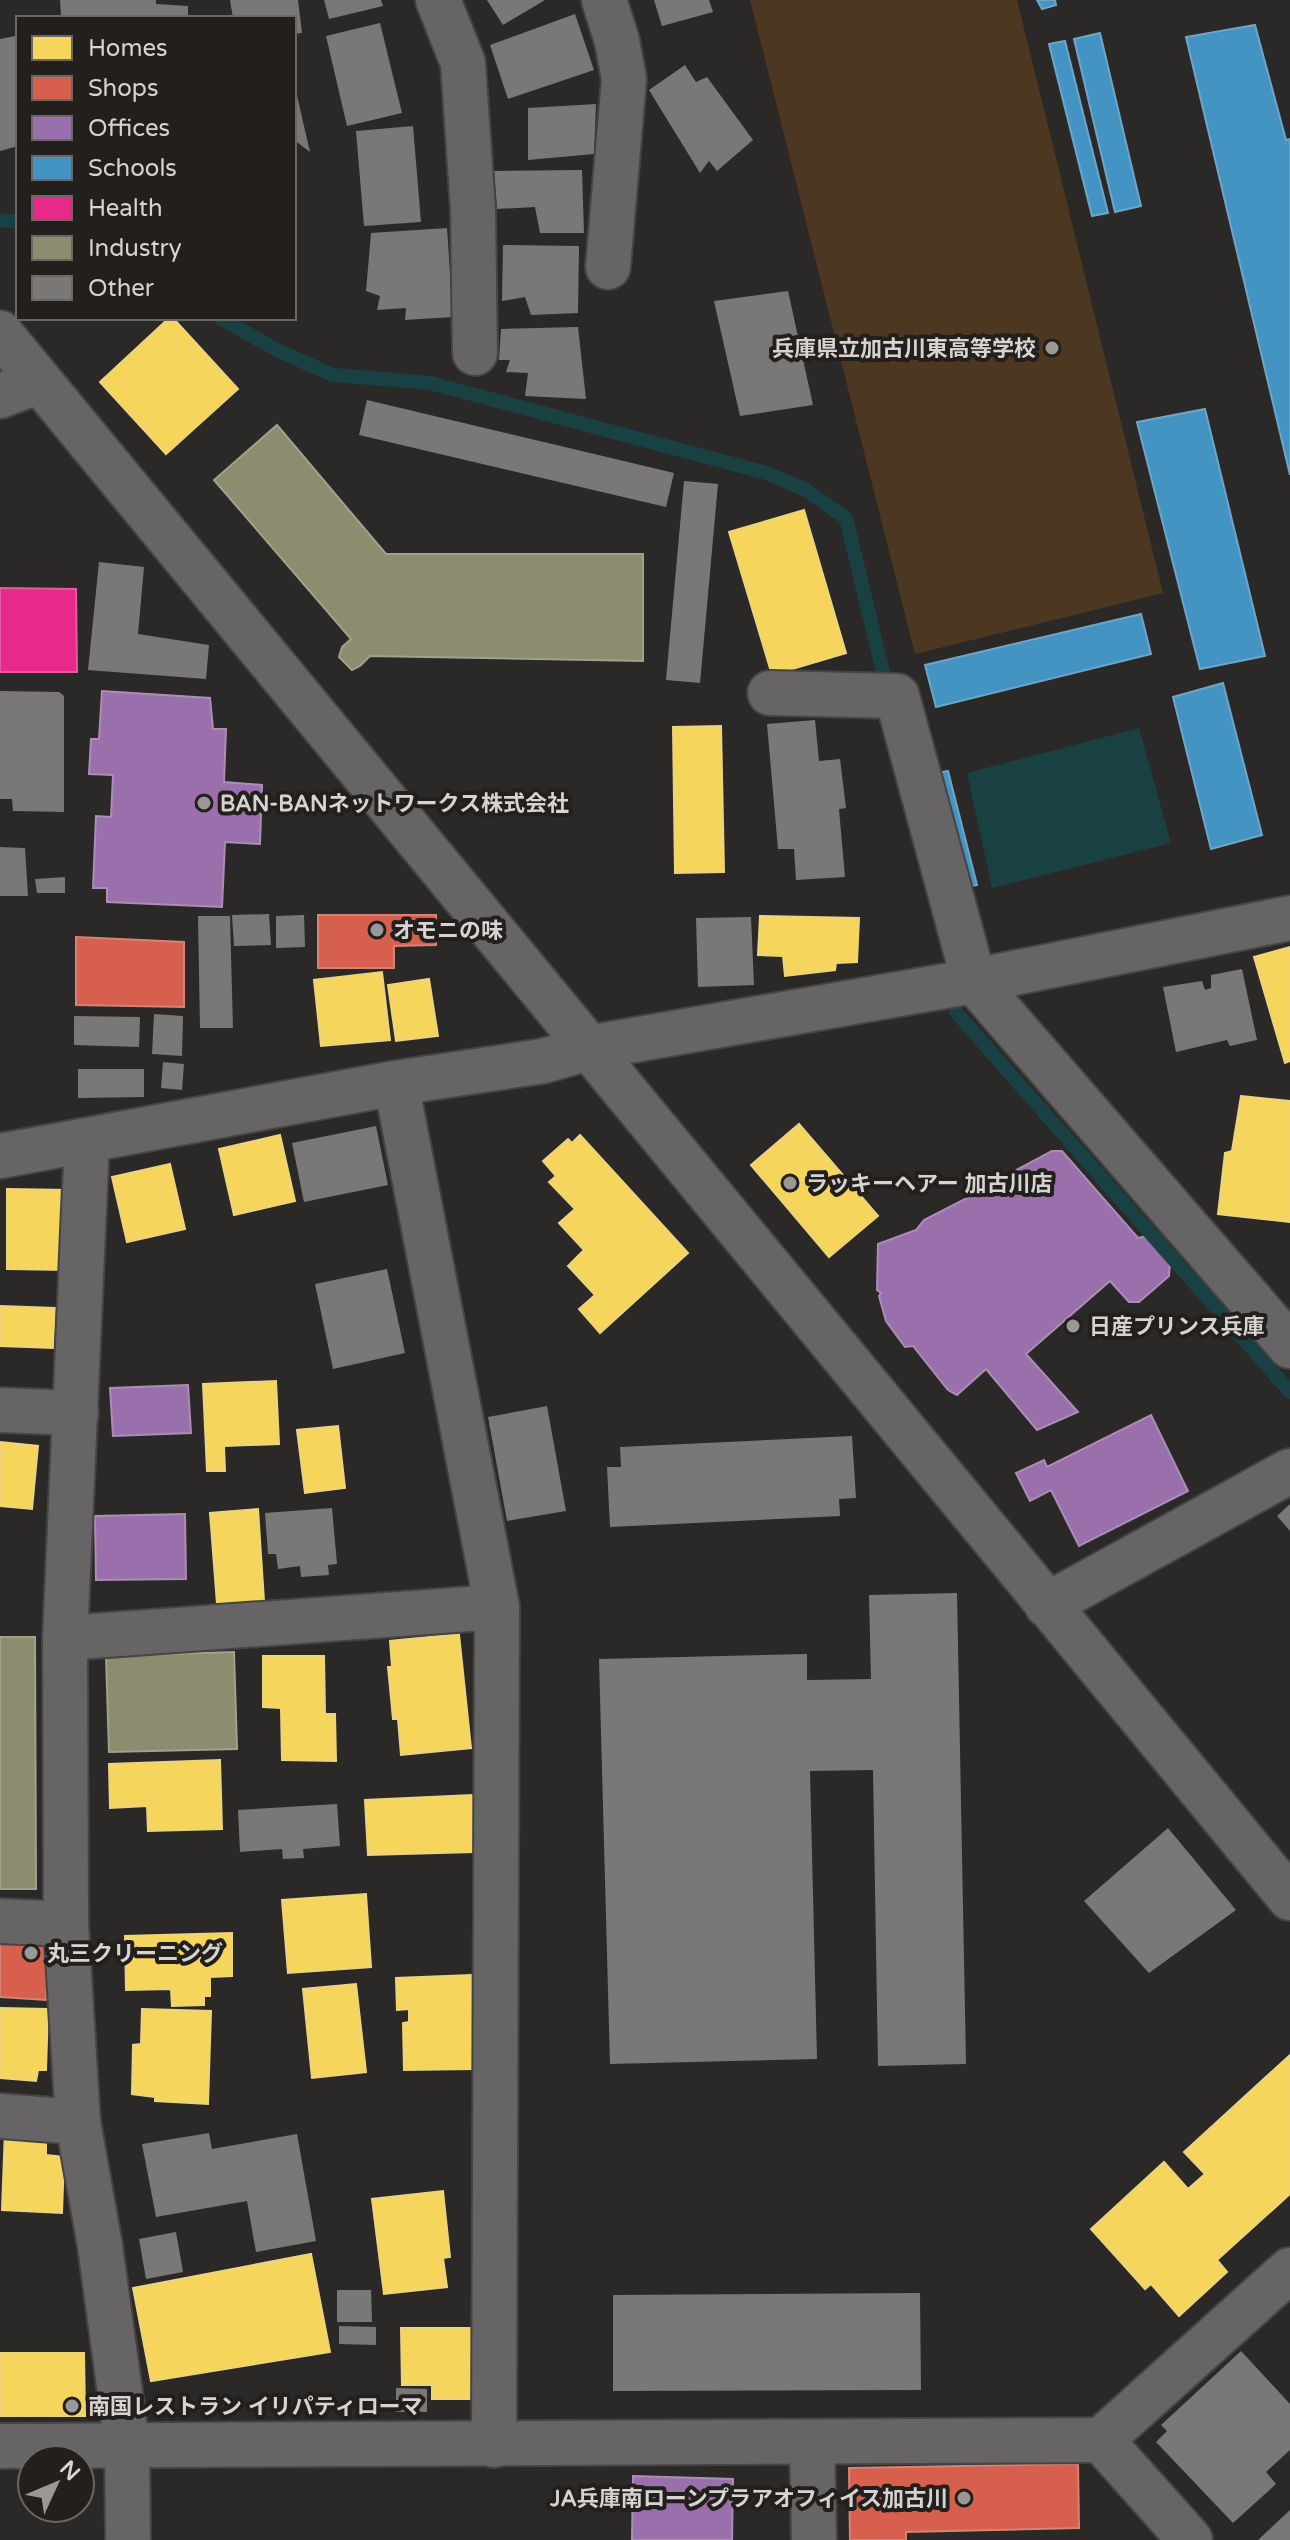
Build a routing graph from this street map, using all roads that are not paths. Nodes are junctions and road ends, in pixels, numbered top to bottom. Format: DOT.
graph roads {
  1 [pos="438,0"];
  2 [pos="604,0"];
  3 [pos="608,267"];
  4 [pos="0,333"];
  5 [pos="475,353"];
  6 [pos="20,389"];
  7 [pos="770,693"];
  8 [pos="1290,918"];
  9 [pos="974,981"];
  10 [pos="588,1048"];
  11 [pos="396,1083"];
  12 [pos="87,1142"];
  13 [pos="0,1156"];
  14 [pos="1290,1346"];
  15 [pos="0,1410"];
  16 [pos="76,1413"];
  17 [pos="1290,1471"];
  18 [pos="1047,1605"];
  19 [pos="497,1607"];
  20 [pos="65,1638"];
  21 [pos="1290,1898"];
  22 [pos="0,1921"];
  23 [pos="66,1924"];
  24 [pos="0,2116"];
  25 [pos="78,2122"];
  26 [pos="1290,2270"];
  27 [pos="1101,2440"];
  28 [pos="812,2442"];
  29 [pos="127,2444"];
  30 [pos="494,2445"];
  31 [pos="0,2446"];
  32 [pos="128,2540"];
  33 [pos="814,2540"];
  34 [pos="1190,2540"];
  1 -- 5 [label="street"];
  2 -- 3 [label="street"];
  4 -- 6 [label="street"];
  6 -- 10 [label="street"];
  7 -- 9 [label="street"];
  8 -- 9 [label="street"];
  9 -- 10 [label="street"];
  9 -- 14 [label="street"];
  10 -- 11 [label="street"];
  10 -- 18 [label="street"];
  11 -- 12 [label="street"];
  11 -- 19 [label="street"];
  12 -- 13 [label="street"];
  12 -- 16 [label="street"];
  15 -- 16 [label="street"];
  16 -- 20 [label="street"];
  17 -- 18 [label="street"];
  18 -- 21 [label="street"];
  19 -- 20 [label="street"];
  19 -- 30 [label="street"];
  20 -- 23 [label="street"];
  22 -- 23 [label="street"];
  23 -- 25 [label="street"];
  24 -- 25 [label="street"];
  25 -- 29 [label="street"];
  26 -- 27 [label="street"];
  27 -- 28 [label="street"];
  27 -- 34 [label="street"];
  28 -- 30 [label="street"];
  28 -- 33 [label="street"];
  29 -- 30 [label="street"];
  29 -- 31 [label="street"];
  29 -- 32 [label="street"];
}
